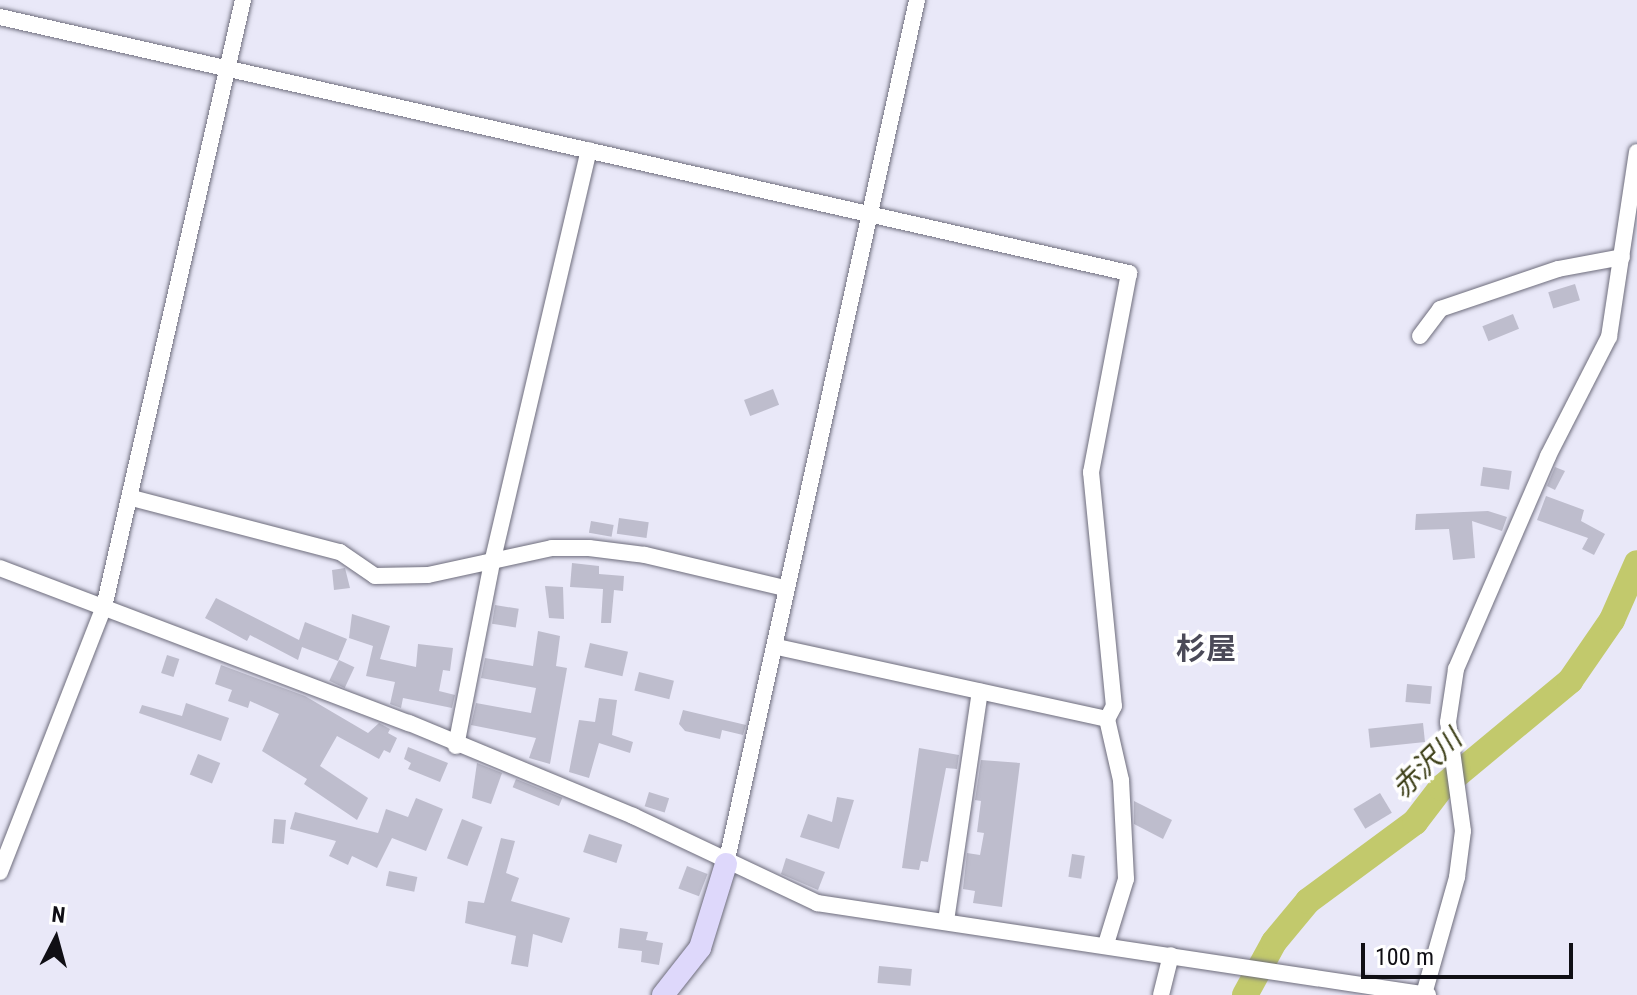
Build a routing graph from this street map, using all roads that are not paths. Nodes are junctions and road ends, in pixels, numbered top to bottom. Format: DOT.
graph roads {
  1 [pos="243,0"];
  2 [pos="917,0"];
  3 [pos="0,17"];
  4 [pos="228,69"];
  5 [pos="589,150"];
  6 [pos="1636,160"];
  7 [pos="871,213"];
  8 [pos="1622,257"];
  9 [pos="1420,336"];
  10 [pos="132,498"];
  11 [pos="492,563"];
  12 [pos="0,568"];
  13 [pos="785,588"];
  14 [pos="104,607"];
  15 [pos="777,647"];
  16 [pos="980,691"];
  17 [pos="1107,719"];
  18 [pos="456,746"];
  19 [pos="726,864"];
  20 [pos="0,872"];
  21 [pos="946,921"];
  22 [pos="1106,944"];
  23 [pos="1171,955"];
  24 [pos="663,995"];
  25 [pos="1161,995"];
  26 [pos="1426,995"];
  1 -- 4 [label="street"];
  2 -- 7 [label="street"];
  3 -- 4 [label="street"];
  4 -- 5 [label="street"];
  4 -- 10 [label="street"];
  5 -- 7 [label="street"];
  5 -- 11 [label="street"];
  6 -- 8 [label="street"];
  7 -- 13 [label="street"];
  7 -- 17 [label="street"];
  8 -- 9 [label="street"];
  8 -- 26 [label="street"];
  10 -- 11 [label="street"];
  10 -- 14 [label="street"];
  11 -- 13 [label="street"];
  11 -- 18 [label="street"];
  12 -- 14 [label="street"];
  13 -- 15 [label="street"];
  14 -- 18 [label="street"];
  14 -- 20 [label="street"];
  15 -- 16 [label="street"];
  15 -- 19 [label="street"];
  16 -- 17 [label="street"];
  16 -- 21 [label="street"];
  17 -- 22 [label="street"];
  18 -- 19 [label="street"];
  19 -- 21 [label="street"];
  19 -- 24 [label="street"];
  21 -- 22 [label="street"];
  22 -- 23 [label="street"];
  23 -- 25 [label="street"];
  23 -- 26 [label="street"];
}
